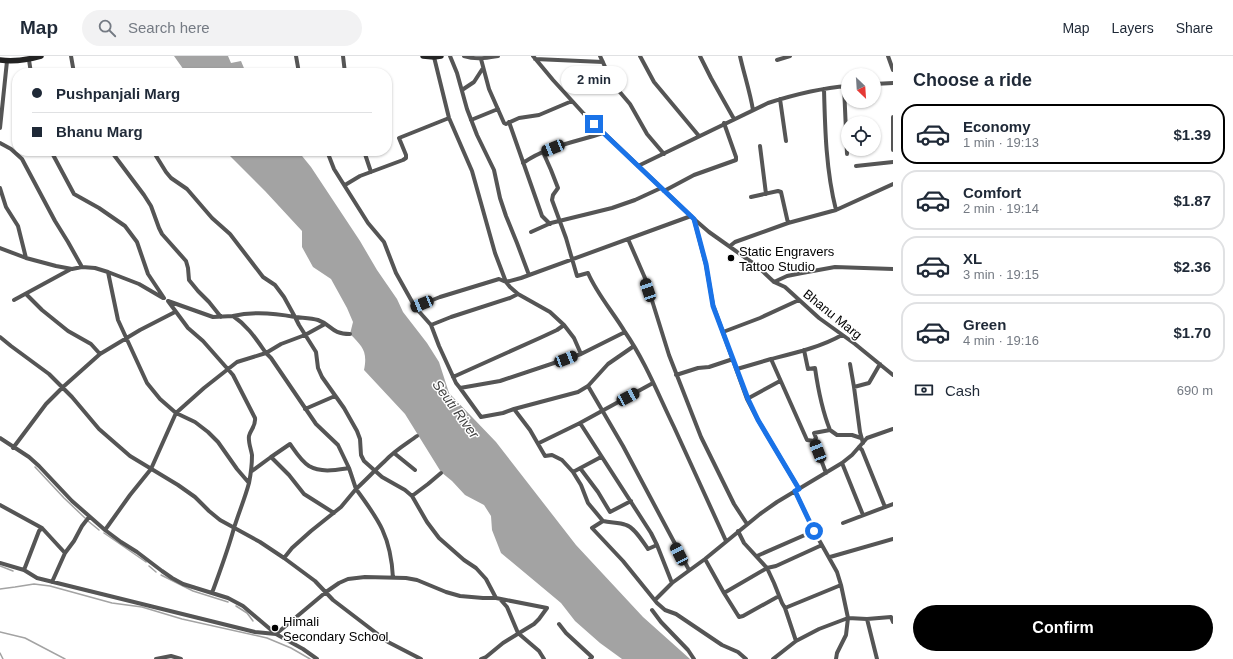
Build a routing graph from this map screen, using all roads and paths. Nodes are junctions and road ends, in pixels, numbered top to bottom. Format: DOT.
graph roads {
  1 [pos="40,56"];
  2 [pos="71,56"];
  3 [pos="296,56"];
  4 [pos="343,56"];
  5 [pos="423,56"];
  6 [pos="441,56"];
  7 [pos="450,56"];
  8 [pos="464,56"];
  9 [pos="498,56"];
  10 [pos="600,56"];
  11 [pos="640,56"];
  12 [pos="700,56"];
  13 [pos="740,56"];
  14 [pos="790,56"];
  15 [pos="888,56"];
  16 [pos="434,57"];
  17 [pos="534,57"];
  18 [pos="481,59"];
  19 [pos="0,60"];
  20 [pos="29,60"];
  21 [pos="777,60"];
  22 [pos="7,61"];
  23 [pos="603,62"];
  24 [pos="30,68"];
  25 [pos="73,68"];
  26 [pos="298,68"];
  27 [pos="345,68"];
  28 [pos="483,68"];
  29 [pos="893,70"];
  30 [pos="893,83"];
  31 [pos="881,84"];
  32 [pos="841,87"];
  33 [pos="824,89"];
  34 [pos="462,90"];
  35 [pos="780,99"];
  36 [pos="572,101"];
  37 [pos="498,110"];
  38 [pos="753,110"];
  39 [pos="893,117"];
  40 [pos="449,118"];
  41 [pos="734,119"];
  42 [pos="471,120"];
  43 [pos="509,122"];
  44 [pos="724,123"];
  45 [pos="0,128"];
  46 [pos="603,133"];
  47 [pos="699,136"];
  48 [pos="786,141"];
  49 [pos="0,143"];
  50 [pos="760,146"];
  51 [pos="12,150"];
  52 [pos="893,150"];
  53 [pos="543,152"];
  54 [pos="664,154"];
  55 [pos="19,156"];
  56 [pos="54,156"];
  57 [pos="115,156"];
  58 [pos="157,156"];
  59 [pos="329,156"];
  60 [pos="366,156"];
  61 [pos="893,162"];
  62 [pos="523,163"];
  63 [pos="638,166"];
  64 [pos="856,166"];
  65 [pos="371,172"];
  66 [pos="893,184"];
  67 [pos="345,185"];
  68 [pos="0,188"];
  69 [pos="663,190"];
  70 [pos="766,194"];
  71 [pos="751,197"];
  72 [pos="836,210"];
  73 [pos="692,217"];
  74 [pos="559,221"];
  75 [pos="788,223"];
  76 [pos="550,224"];
  77 [pos="531,232"];
  78 [pos="628,239"];
  79 [pos="730,246"];
  80 [pos="0,248"];
  81 [pos="26,258"];
  82 [pos="573,258"];
  83 [pos="82,267"];
  84 [pos="72,269"];
  85 [pos="893,270"];
  86 [pos="108,272"];
  87 [pos="529,275"];
  88 [pos="506,282"];
  89 [pos="774,282"];
  90 [pos="26,294"];
  91 [pos="518,294"];
  92 [pos="14,300"];
  93 [pos="166,300"];
  94 [pos="799,300"];
  95 [pos="415,307"];
  96 [pos="175,312"];
  97 [pos="233,316"];
  98 [pos="222,317"];
  99 [pos="295,317"];
  100 [pos="325,324"];
  101 [pos="431,325"];
  102 [pos="564,325"];
  103 [pos="625,332"];
  104 [pos="723,332"];
  105 [pos="350,334"];
  106 [pos="305,335"];
  107 [pos="842,335"];
  108 [pos="0,337"];
  109 [pos="126,339"];
  110 [pos="634,346"];
  111 [pos="804,350"];
  112 [pos="266,353"];
  113 [pos="100,354"];
  114 [pos="581,354"];
  115 [pos="733,359"];
  116 [pos="771,359"];
  117 [pos="850,364"];
  118 [pos="880,364"];
  119 [pos="228,368"];
  120 [pos="737,369"];
  121 [pos="676,375"];
  122 [pos="893,375"];
  123 [pos="453,377"];
  124 [pos="780,381"];
  125 [pos="653,383"];
  126 [pos="588,386"];
  127 [pos="63,387"];
  128 [pos="854,387"];
  129 [pos="460,388"];
  130 [pos="335,396"];
  131 [pos="748,399"];
  132 [pos="305,409"];
  133 [pos="514,409"];
  134 [pos="602,411"];
  135 [pos="176,413"];
  136 [pos="580,423"];
  137 [pos="893,429"];
  138 [pos="830,430"];
  139 [pos="417,436"];
  140 [pos="0,438"];
  141 [pos="861,438"];
  142 [pos="814,441"];
  143 [pos="539,443"];
  144 [pos="863,443"];
  145 [pos="858,447"];
  146 [pos="13,448"];
  147 [pos="394,453"];
  148 [pos="271,457"];
  149 [pos="601,457"];
  150 [pos="842,463"];
  151 [pos="349,468"];
  152 [pos="580,468"];
  153 [pos="151,469"];
  154 [pos="415,470"];
  155 [pos="374,471"];
  156 [pos="252,472"];
  157 [pos="573,472"];
  158 [pos="441,473"];
  159 [pos="826,473"];
  160 [pos="249,483"];
  161 [pos="356,489"];
  162 [pos="797,490"];
  163 [pos="412,496"];
  164 [pos="631,501"];
  165 [pos="893,504"];
  166 [pos="0,505"];
  167 [pos="885,507"];
  168 [pos="334,513"];
  169 [pos="863,515"];
  170 [pos="89,517"];
  171 [pos="603,521"];
  172 [pos="843,523"];
  173 [pos="747,524"];
  174 [pos="42,528"];
  175 [pos="234,528"];
  176 [pos="105,530"];
  177 [pos="738,531"];
  178 [pos="814,531"];
  179 [pos="893,539"];
  180 [pos="726,541"];
  181 [pos="657,545"];
  182 [pos="822,545"];
  183 [pos="65,553"];
  184 [pos="757,556"];
  185 [pos="830,557"];
  186 [pos="284,558"];
  187 [pos="705,559"];
  188 [pos="0,563"];
  189 [pos="766,568"];
  190 [pos="24,570"];
  191 [pos="689,570"];
  192 [pos="393,578"];
  193 [pos="52,582"];
  194 [pos="672,583"];
  195 [pos="841,585"];
  196 [pos="326,592"];
  197 [pos="212,593"];
  198 [pos="724,593"];
  199 [pos="779,596"];
  200 [pos="498,598"];
  201 [pos="655,600"];
  202 [pos="785,608"];
  203 [pos="652,610"];
  204 [pos="848,618"];
  205 [pos="867,619"];
  206 [pos="893,622"];
  207 [pos="558,624"];
  208 [pos="518,633"];
  209 [pos="276,634"];
  210 [pos="796,641"];
  211 [pos="156,659"];
  212 [pos="181,659"];
  213 [pos="317,659"];
  214 [pos="421,659"];
  215 [pos="481,659"];
  216 [pos="544,659"];
  217 [pos="590,659"];
  218 [pos="694,659"];
  219 [pos="746,659"];
  220 [pos="774,659"];
  221 [pos="836,659"];
  222 [pos="877,659"];
  1 -- 20 [label="street"];
  2 -- 25 [label="street"];
  3 -- 26 [label="street"];
  4 -- 27 [label="street"];
  5 -- 16 [label="street"];
  6 -- 16 [label="street"];
  7 -- 34 [label="street"];
  8 -- 18 [label="street"];
  9 -- 18 [label="street"];
  10 -- 23 [label="street"];
  11 -- 47 [label="street"];
  12 -- 41 [label="street"];
  13 -- 38 [label="street"];
  14 -- 21 [label="street"];
  15 -- 29 [label="street"];
  16 -- 40 [label="street"];
  17 -- 23 [label="street"];
  17 -- 36 [label="street, Bhanu Marg"];
  18 -- 28 [label="street"];
  19 -- 22 [label="street"];
  20 -- 22 [label="street"];
  20 -- 24 [label="street"];
  22 -- 45 [label="street"];
  23 -- 54 [label="street"];
  28 -- 34 [label="street"];
  28 -- 37 [label="street"];
  30 -- 31 [label="street"];
  32 -- 33 [label="street"];
  33 -- 35 [label="street"];
  33 -- 72 [label="street"];
  34 -- 42 [label="street"];
  35 -- 38 [label="street"];
  35 -- 48 [label="street"];
  36 -- 43 [label="street"];
  36 -- 46 [label="street, Bhanu Marg"];
  37 -- 42 [label="street"];
  37 -- 43 [label="street"];
  38 -- 41 [label="street"];
  39 -- 52 [label="street"];
  40 -- 65 [label="street"];
  40 -- 88 [label="street"];
  41 -- 44 [label="street"];
  42 -- 87 [label="street"];
  43 -- 62 [label="street"];
  44 -- 47 [label="street"];
  44 -- 69 [label="street"];
  46 -- 53 [label="street"];
  46 -- 63 [label="street, Bhanu Marg"];
  47 -- 54 [label="street"];
  49 -- 51 [label="street"];
  50 -- 70 [label="street"];
  53 -- 62 [label="street"];
  53 -- 74 [label="street"];
  54 -- 63 [label="street"];
  55 -- 83 [label="street"];
  56 -- 93 [label="street"];
  57 -- 98 [label="street"];
  58 -- 99 [label="street"];
  59 -- 67 [label="street"];
  60 -- 65 [label="street"];
  61 -- 64 [label="street"];
  62 -- 76 [label="street"];
  63 -- 69 [label="street, Bhanu Marg"];
  65 -- 67 [label="street"];
  66 -- 72 [label="street"];
  67 -- 95 [label="street"];
  68 -- 81 [label="street"];
  69 -- 73 [label="street, Bhanu Marg"];
  69 -- 74 [label="street"];
  70 -- 71 [label="street"];
  70 -- 75 [label="street"];
  72 -- 75 [label="street"];
  73 -- 78 [label="street"];
  73 -- 79 [label="street, Bhanu Marg"];
  73 -- 104 [label="street"];
  74 -- 76 [label="street"];
  74 -- 82 [label="street"];
  75 -- 79 [label="street"];
  76 -- 77 [label="street"];
  78 -- 82 [label="street"];
  78 -- 121 [label="street"];
  79 -- 89 [label="street, Bhanu Marg"];
  80 -- 81 [label="street"];
  81 -- 84 [label="street"];
  82 -- 87 [label="street"];
  82 -- 103 [label="street"];
  83 -- 84 [label="street"];
  83 -- 86 [label="street"];
  84 -- 90 [label="street"];
  85 -- 89 [label="street"];
  86 -- 93 [label="street"];
  86 -- 109 [label="street"];
  87 -- 88 [label="street"];
  88 -- 91 [label="street"];
  88 -- 95 [label="street"];
  89 -- 94 [label="street, Bhanu Marg"];
  90 -- 92 [label="street"];
  90 -- 113 [label="street"];
  91 -- 101 [label="street"];
  91 -- 102 [label="street"];
  93 -- 96 [label="street"];
  93 -- 98 [label="street"];
  94 -- 104 [label="street"];
  94 -- 107 [label="street, Bhanu Marg"];
  95 -- 101 [label="street"];
  96 -- 109 [label="street"];
  96 -- 119 [label="street"];
  97 -- 98 [label="street"];
  97 -- 99 [label="street"];
  97 -- 112 [label="street"];
  99 -- 100 [label="street"];
  99 -- 106 [label="street"];
  100 -- 105 [label="street"];
  100 -- 106 [label="street"];
  101 -- 123 [label="street"];
  102 -- 114 [label="street"];
  102 -- 123 [label="street"];
  103 -- 110 [label="street"];
  103 -- 114 [label="street"];
  104 -- 115 [label="street"];
  106 -- 112 [label="street"];
  106 -- 130 [label="street"];
  107 -- 111 [label="street"];
  107 -- 118 [label="street, Bhanu Marg"];
  108 -- 127 [label="street"];
  109 -- 113 [label="street"];
  109 -- 135 [label="street"];
  110 -- 125 [label="street"];
  110 -- 126 [label="street"];
  111 -- 116 [label="street"];
  111 -- 138 [label="street"];
  112 -- 119 [label="street"];
  112 -- 132 [label="street"];
  113 -- 127 [label="street"];
  114 -- 129 [label="street"];
  115 -- 120 [label="street"];
  115 -- 121 [label="street"];
  116 -- 120 [label="street"];
  116 -- 124 [label="street"];
  117 -- 128 [label="street"];
  118 -- 122 [label="street, Bhanu Marg"];
  118 -- 128 [label="street"];
  119 -- 135 [label="street"];
  119 -- 156 [label="street"];
  120 -- 131 [label="street"];
  121 -- 173 [label="street"];
  123 -- 129 [label="street"];
  124 -- 131 [label="street"];
  124 -- 142 [label="street"];
  125 -- 134 [label="street"];
  125 -- 180 [label="street"];
  126 -- 133 [label="street"];
  126 -- 134 [label="street"];
  127 -- 146 [label="street"];
  127 -- 153 [label="street"];
  128 -- 141 [label="street"];
  129 -- 133 [label="street"];
  130 -- 132 [label="street"];
  130 -- 155 [label="street"];
  131 -- 162 [label="street"];
  132 -- 151 [label="street"];
  133 -- 143 [label="street"];
  134 -- 136 [label="street"];
  134 -- 191 [label="street"];
  135 -- 153 [label="street"];
  135 -- 160 [label="street"];
  136 -- 143 [label="street"];
  136 -- 149 [label="street"];
  137 -- 144 [label="street"];
  138 -- 141 [label="street"];
  138 -- 142 [label="street"];
  139 -- 147 [label="street"];
  140 -- 146 [label="street"];
  141 -- 144 [label="street"];
  142 -- 159 [label="street"];
  143 -- 157 [label="street"];
  144 -- 145 [label="street"];
  145 -- 150 [label="street"];
  145 -- 167 [label="street"];
  146 -- 170 [label="street"];
  147 -- 154 [label="street"];
  147 -- 155 [label="street"];
  148 -- 151 [label="street"];
  148 -- 156 [label="street"];
  148 -- 168 [label="street"];
  149 -- 152 [label="street"];
  149 -- 164 [label="street"];
  150 -- 159 [label="street"];
  150 -- 169 [label="street"];
  151 -- 161 [label="street"];
  152 -- 157 [label="street"];
  152 -- 164 [label="street"];
  153 -- 175 [label="street"];
  153 -- 176 [label="street"];
  155 -- 161 [label="street"];
  155 -- 163 [label="street"];
  156 -- 160 [label="street"];
  157 -- 171 [label="street"];
  158 -- 163 [label="street"];
  159 -- 162 [label="street"];
  160 -- 175 [label="street"];
  161 -- 168 [label="street"];
  161 -- 192 [label="street"];
  162 -- 173 [label="street"];
  162 -- 178 [label="street"];
  163 -- 200 [label="street"];
  164 -- 181 [label="street"];
  165 -- 167 [label="street"];
  166 -- 174 [label="street"];
  167 -- 169 [label="street"];
  168 -- 186 [label="street"];
  169 -- 172 [label="street"];
  170 -- 176 [label="street"];
  170 -- 183 [label="street"];
  171 -- 181 [label="street"];
  171 -- 201 [label="street"];
  173 -- 177 [label="street"];
  174 -- 183 [label="street"];
  174 -- 190 [label="street"];
  175 -- 186 [label="street"];
  175 -- 197 [label="street"];
  176 -- 197 [label="street"];
  177 -- 180 [label="street"];
  177 -- 184 [label="street"];
  178 -- 182 [label="street"];
  178 -- 184 [label="street"];
  179 -- 185 [label="street"];
  180 -- 187 [label="street"];
  181 -- 194 [label="street"];
  182 -- 185 [label="street"];
  182 -- 189 [label="street"];
  183 -- 193 [label="street"];
  184 -- 189 [label="street"];
  185 -- 195 [label="street"];
  186 -- 196 [label="street"];
  187 -- 191 [label="street"];
  187 -- 198 [label="street"];
  188 -- 190 [label="street"];
  189 -- 198 [label="street"];
  189 -- 199 [label="street"];
  190 -- 193 [label="street"];
  191 -- 194 [label="street"];
  192 -- 196 [label="street"];
  192 -- 200 [label="street"];
  193 -- 209 [label="street"];
  194 -- 201 [label="street"];
  195 -- 202 [label="street"];
  195 -- 204 [label="street"];
  196 -- 209 [label="street"];
  196 -- 214 [label="street"];
  197 -- 209 [label="street"];
  198 -- 199 [label="street"];
  199 -- 202 [label="street"];
  200 -- 208 [label="street"];
  200 -- 208 [label="street"];
  201 -- 219 [label="street"];
  202 -- 210 [label="street"];
  203 -- 218 [label="street"];
  204 -- 205 [label="street"];
  204 -- 210 [label="street"];
  204 -- 221 [label="street"];
  205 -- 206 [label="street"];
  205 -- 222 [label="street"];
  207 -- 217 [label="street"];
  208 -- 215 [label="street"];
  208 -- 216 [label="street"];
  209 -- 213 [label="street"];
  210 -- 220 [label="street"];
  211 -- 212 [label="street"];
}
